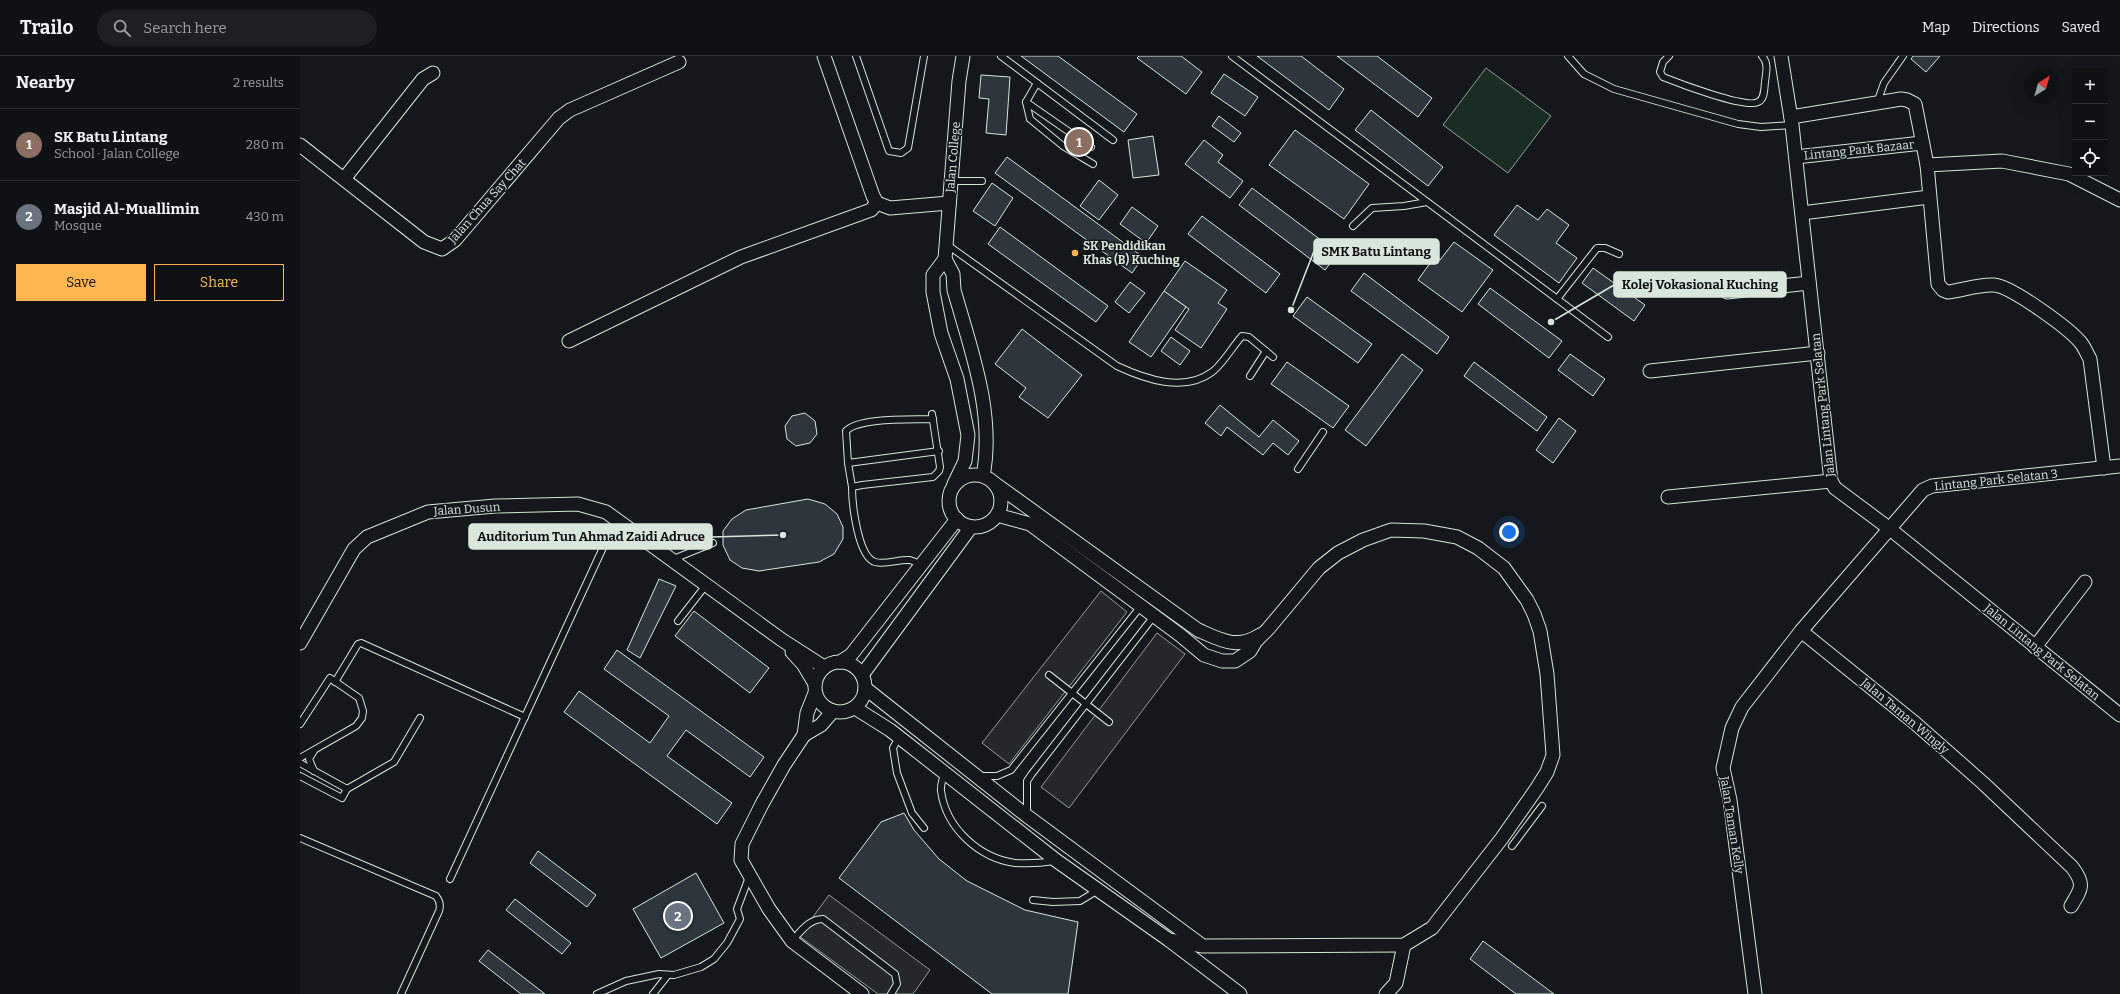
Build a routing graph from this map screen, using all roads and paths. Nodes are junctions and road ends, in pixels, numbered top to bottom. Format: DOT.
graph roads {
  1 [pos="824,56"];
  2 [pos="856,56"];
  3 [pos="924,56"];
  4 [pos="963,56"];
  5 [pos="1001,56"];
  6 [pos="1232,56"];
  7 [pos="1568,56"];
  8 [pos="1669,56"];
  9 [pos="1762,56"];
  10 [pos="1781,56"];
  11 [pos="1903,56"];
  12 [pos="679,62"];
  13 [pos="433,73"];
  14 [pos="1037,83"];
  15 [pos="1026,102"];
  16 [pos="1877,103"];
  17 [pos="1791,121"];
  18 [pos="1113,140"];
  19 [pos="1922,143"];
  20 [pos="300,145"];
  21 [pos="1091,147"];
  22 [pos="1796,157"];
  23 [pos="1093,164"];
  24 [pos="1926,165"];
  25 [pos="344,179"];
  26 [pos="951,181"];
  27 [pos="982,181"];
  28 [pos="1930,197"];
  29 [pos="2120,200"];
  30 [pos="1427,202"];
  31 [pos="949,203"];
  32 [pos="877,204"];
  33 [pos="1802,214"];
  34 [pos="1353,226"];
  35 [pos="946,244"];
  36 [pos="1619,254"];
  37 [pos="945,258"];
  38 [pos="1809,283"];
  39 [pos="1727,292"];
  40 [pos="1557,299"];
  41 [pos="1608,337"];
  42 [pos="569,341"];
  43 [pos="1266,351"];
  44 [pos="1818,353"];
  45 [pos="1273,357"];
  46 [pos="1650,371"];
  47 [pos="1250,376"];
  48 [pos="1323,432"];
  49 [pos="939,451"];
  50 [pos="848,463"];
  51 [pos="2120,466"];
  52 [pos="2104,468"];
  53 [pos="1298,470"];
  54 [pos="989,479"];
  55 [pos="1831,481"];
  56 [pos="954,484"];
  57 [pos="852,488"];
  58 [pos="1668,497"];
  59 [pos="997,515"];
  60 [pos="957,519"];
  61 [pos="971,526"];
  62 [pos="1890,529"];
  63 [pos="607,539"];
  64 [pos="713,543"];
  65 [pos="666,555"];
  66 [pos="923,565"];
  67 [pos="2085,582"];
  68 [pos="706,585"];
  69 [pos="1141,606"];
  70 [pos="1154,616"];
  71 [pos="678,621"];
  72 [pos="1268,629"];
  73 [pos="1801,631"];
  74 [pos="782,640"];
  75 [pos="300,643"];
  76 [pos="2035,647"];
  77 [pos="840,662"];
  78 [pos="824,667"];
  79 [pos="862,675"];
  80 [pos="1049,675"];
  81 [pos="335,682"];
  82 [pos="815,688"];
  83 [pos="865,688"];
  84 [pos="1073,692"];
  85 [pos="1086,703"];
  86 [pos="855,708"];
  87 [pos="833,711"];
  88 [pos="2120,715"];
  89 [pos="525,717"];
  90 [pos="420,718"];
  91 [pos="1109,722"];
  92 [pos="300,724"];
  93 [pos="804,735"];
  94 [pos="898,737"];
  95 [pos="316,748"];
  96 [pos="300,758"];
  97 [pos="300,764"];
  98 [pos="314,771"];
  99 [pos="944,772"];
  100 [pos="300,776"];
  101 [pos="976,776"];
  102 [pos="347,789"];
  103 [pos="1542,806"];
  104 [pos="1027,816"];
  105 [pos="924,828"];
  106 [pos="300,838"];
  107 [pos="1512,846"];
  108 [pos="1072,849"];
  109 [pos="1057,861"];
  110 [pos="750,876"];
  111 [pos="450,880"];
  112 [pos="1098,890"];
  113 [pos="1032,900"];
  114 [pos="2072,906"];
  115 [pos="1169,940"];
  116 [pos="792,941"];
  117 [pos="1404,945"];
  118 [pos="1203,946"];
  119 [pos="668,975"];
  120 [pos="401,994"];
  121 [pos="597,994"];
  122 [pos="653,994"];
  123 [pos="862,994"];
  124 [pos="891,994"];
  125 [pos="1240,994"];
  126 [pos="1386,994"];
  127 [pos="1755,994"];
  1 -- 32 [label="street"];
  2 -- 3 [label="lane"];
  4 -- 26 [label="street, Jalan College"];
  5 -- 14 [label="lane"];
  6 -- 30 [label="lane"];
  7 -- 17 [label="lane"];
  8 -- 9 [label="lane"];
  10 -- 17 [label="street, Jalan Lintang Park Selatan"];
  11 -- 16 [label="lane"];
  12 -- 25 [label="street, Jalan Chua Say Chat"];
  13 -- 25 [label="street"];
  14 -- 15 [label="lane"];
  14 -- 18 [label="lane"];
  15 -- 21 [label="lane"];
  15 -- 23 [label="lane"];
  16 -- 17 [label="street"];
  16 -- 19 [label="street"];
  17 -- 22 [label="street, Jalan Lintang Park Selatan"];
  19 -- 22 [label="street, Lintang Park Bazaar"];
  19 -- 24 [label="street"];
  20 -- 25 [label="street, Jalan Chua Say Chat"];
  22 -- 33 [label="street, Jalan Lintang Park Selatan"];
  24 -- 28 [label="street"];
  24 -- 29 [label="street"];
  26 -- 27 [label="lane"];
  26 -- 31 [label="street, Jalan College"];
  28 -- 33 [label="street"];
  28 -- 52 [label="street"];
  30 -- 34 [label="lane"];
  30 -- 40 [label="lane"];
  31 -- 32 [label="street"];
  31 -- 35 [label="street, Jalan College"];
  32 -- 42 [label="street"];
  33 -- 38 [label="street, Jalan Lintang Park Selatan"];
  35 -- 37 [label="street, Jalan College"];
  35 -- 43 [label="lane"];
  36 -- 40 [label="lane"];
  37 -- 54 [label="street"];
  37 -- 56 [label="street"];
  38 -- 39 [label="street"];
  38 -- 44 [label="street, Jalan Lintang Park Selatan"];
  40 -- 41 [label="lane"];
  43 -- 45 [label="lane"];
  43 -- 47 [label="lane"];
  44 -- 46 [label="street"];
  44 -- 55 [label="street, Jalan Lintang Park Selatan"];
  48 -- 53 [label="lane"];
  49 -- 50 [label="lane"];
  49 -- 50 [label="lane"];
  49 -- 57 [label="lane"];
  50 -- 57 [label="lane"];
  51 -- 52 [label="street, Lintang Park Selatan 3"];
  52 -- 62 [label="street, Lintang Park Selatan 3"];
  54 -- 56 [label="street"];
  54 -- 59 [label="street"];
  54 -- 72 [label="street"];
  55 -- 58 [label="street"];
  55 -- 62 [label="street, Jalan Lintang Park Selatan"];
  56 -- 60 [label="street"];
  57 -- 66 [label="lane"];
  59 -- 61 [label="street"];
  59 -- 69 [label="street"];
  60 -- 61 [label="street"];
  60 -- 66 [label="street"];
  61 -- 79 [label="street"];
  62 -- 73 [label="street"];
  62 -- 76 [label="street, Jalan Lintang Park Selatan"];
  63 -- 89 [label="lane"];
  64 -- 65 [label="lane"];
  65 -- 68 [label="street, Jalan Dusun"];
  65 -- 75 [label="street, Jalan Dusun"];
  66 -- 77 [label="street"];
  67 -- 76 [label="street"];
  68 -- 71 [label="lane"];
  68 -- 74 [label="street, Jalan Dusun"];
  69 -- 70 [label="street"];
  69 -- 84 [label="lane"];
  70 -- 72 [label="street"];
  70 -- 85 [label="lane"];
  72 -- 117 [label="street"];
  73 -- 114 [label="street, Jalan Taman Wingly"];
  73 -- 127 [label="street, Jalan Taman Kelly"];
  74 -- 78 [label="street"];
  74 -- 82 [label="street"];
  76 -- 88 [label="street, Jalan Lintang Park Selatan"];
  77 -- 78 [label="street"];
  77 -- 79 [label="street"];
  78 -- 82 [label="street"];
  79 -- 83 [label="street"];
  80 -- 84 [label="lane"];
  81 -- 89 [label="lane"];
  81 -- 92 [label="lane"];
  81 -- 95 [label="lane"];
  82 -- 87 [label="street"];
  82 -- 93 [label="street"];
  83 -- 86 [label="street"];
  83 -- 101 [label="street"];
  84 -- 85 [label="lane"];
  84 -- 101 [label="lane"];
  85 -- 91 [label="lane"];
  85 -- 104 [label="lane"];
  86 -- 87 [label="street"];
  86 -- 94 [label="street"];
  87 -- 93 [label="street"];
  89 -- 111 [label="lane"];
  90 -- 102 [label="lane"];
  93 -- 110 [label="street"];
  94 -- 99 [label="street"];
  94 -- 105 [label="lane"];
  95 -- 96 [label="lane"];
  95 -- 98 [label="lane"];
  97 -- 98 [label="lane"];
  98 -- 102 [label="lane"];
  99 -- 109 [label="street"];
  99 -- 109 [label="lane"];
  100 -- 102 [label="lane"];
  101 -- 104 [label="street"];
  103 -- 107 [label="lane"];
  104 -- 108 [label="street"];
  106 -- 120 [label="lane"];
  108 -- 109 [label="street"];
  108 -- 118 [label="street"];
  109 -- 112 [label="street"];
  110 -- 116 [label="street"];
  110 -- 119 [label="lane"];
  112 -- 113 [label="lane"];
  112 -- 115 [label="street"];
  115 -- 118 [label="street"];
  115 -- 125 [label="street"];
  116 -- 123 [label="street"];
  116 -- 124 [label="lane"];
  117 -- 118 [label="street"];
  117 -- 126 [label="street"];
  119 -- 121 [label="lane"];
  119 -- 122 [label="lane"];
}
